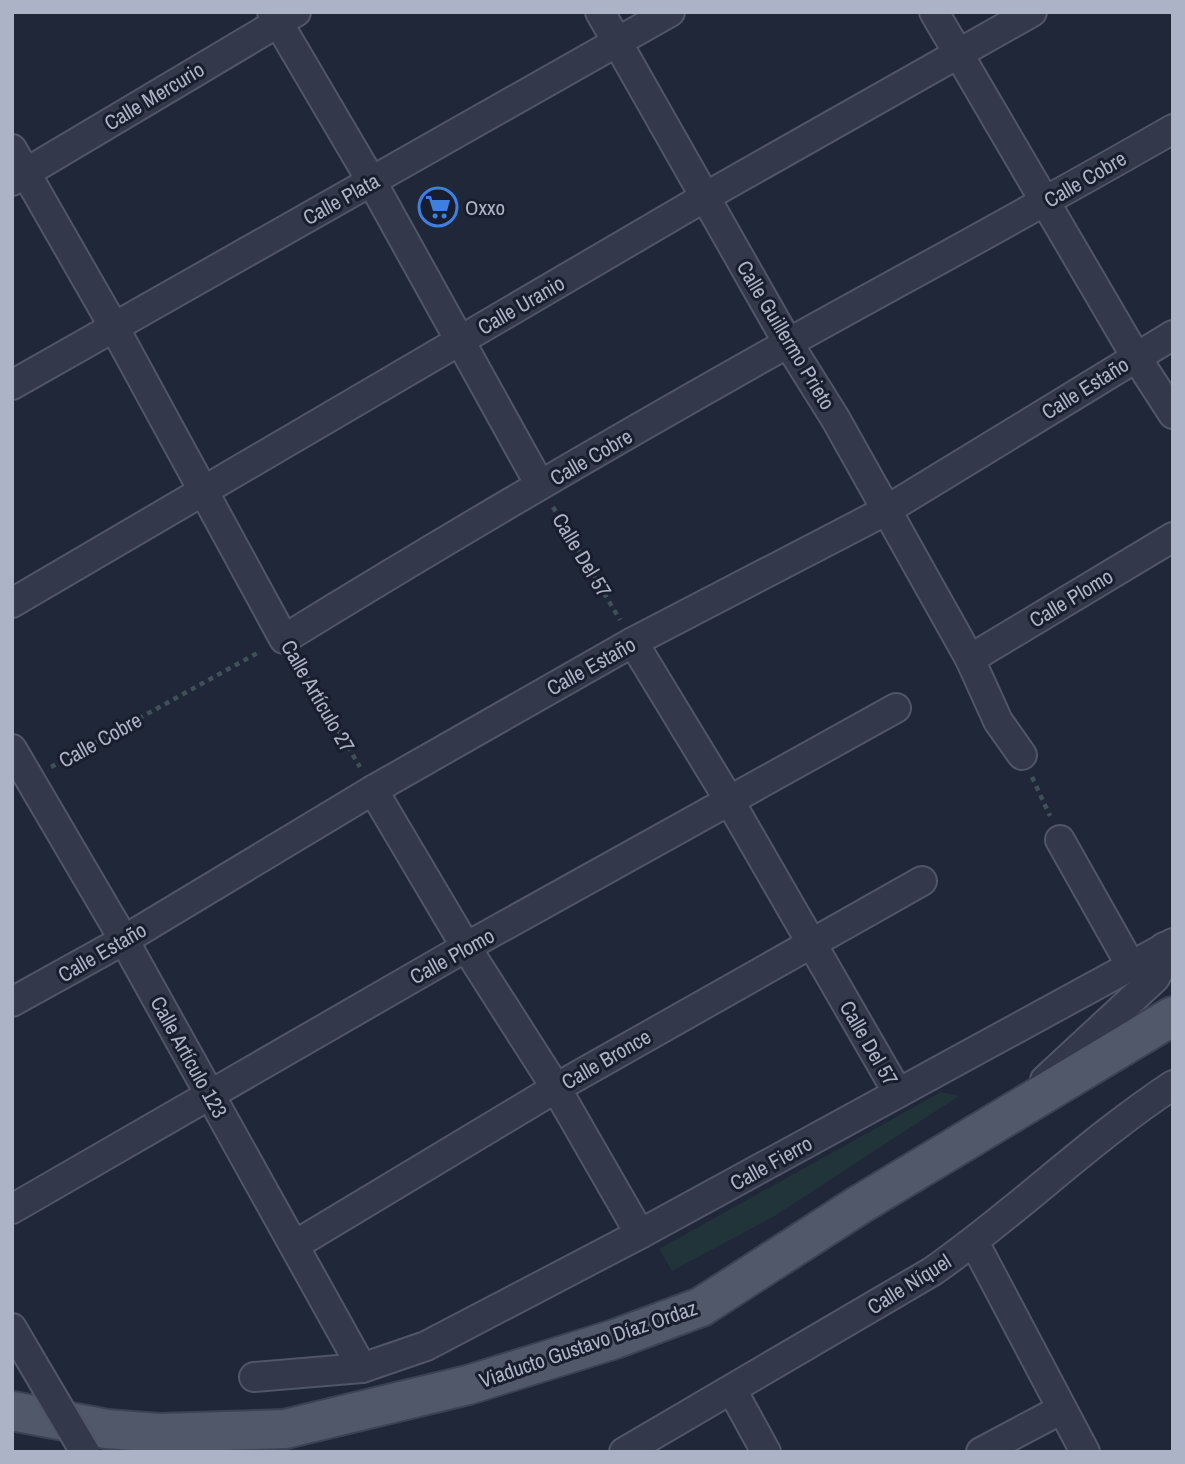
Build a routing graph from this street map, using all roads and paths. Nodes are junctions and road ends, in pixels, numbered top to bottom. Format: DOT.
graph roads {
  1 [pos="600,12"];
  2 [pos="670,12"];
  3 [pos="934,12"];
  4 [pos="1032,12"];
  5 [pos="282,16"];
  6 [pos="618,42"];
  7 [pos="958,55"];
  8 [pos="1173,129"];
  9 [pos="17,168"];
  10 [pos="372,182"];
  11 [pos="705,197"];
  12 [pos="1045,202"];
  13 [pos="114,327"];
  14 [pos="1173,335"];
  15 [pos="460,340"];
  16 [pos="788,343"];
  17 [pos="1136,357"];
  18 [pos="12,385"];
  19 [pos="1173,414"];
  20 [pos="540,485"];
  21 [pos="203,489"];
  22 [pos="885,511"];
  23 [pos="1173,537"];
  24 [pos="12,603"];
  25 [pos="284,639"];
  26 [pos="633,642"];
  27 [pos="970,659"];
  28 [pos="895,708"];
  29 [pos="12,749"];
  30 [pos="1022,755"];
  31 [pos="21,784"];
  32 [pos="373,790"];
  33 [pos="729,800"];
  34 [pos="1060,839"];
  35 [pos="922,881"];
  36 [pos="124,940"];
  37 [pos="812,943"];
  38 [pos="1169,945"];
  39 [pos="467,947"];
  40 [pos="1131,966"];
  41 [pos="12,1002"];
  42 [pos="1173,1016"];
  43 [pos="1173,1085"];
  44 [pos="556,1088"];
  45 [pos="898,1093"];
  46 [pos="209,1094"];
  47 [pos="1025,1104"];
  48 [pos="12,1209"];
  49 [pos="640,1234"];
  50 [pos="974,1242"];
  51 [pos="295,1245"];
  52 [pos="12,1328"];
  53 [pos="362,1368"];
  54 [pos="254,1377"];
  55 [pos="732,1390"];
  56 [pos="1062,1409"];
  57 [pos="12,1411"];
  58 [pos="274,1440"];
  59 [pos="85,1452"];
  60 [pos="624,1452"];
  61 [pos="766,1452"];
  62 [pos="981,1452"];
  63 [pos="1086,1452"];
  1 -- 6 [label="street, Calle Guillermo Prieto"];
  2 -- 6 [label="street, Calle Plata"];
  3 -- 7 [label="street"];
  4 -- 7 [label="street, Calle Uranio"];
  5 -- 9 [label="street, Calle Mercurio"];
  5 -- 10 [label="street"];
  6 -- 10 [label="street, Calle Plata"];
  6 -- 11 [label="street, Calle Guillermo Prieto"];
  7 -- 11 [label="street, Calle Uranio"];
  7 -- 12 [label="street"];
  8 -- 12 [label="street, Calle Cobre"];
  9 -- 13 [label="street, Calle Artículo 27"];
  10 -- 13 [label="street, Calle Plata"];
  10 -- 15 [label="street"];
  11 -- 15 [label="street, Calle Uranio"];
  11 -- 16 [label="street, Calle Guillermo Prieto"];
  12 -- 16 [label="street, Calle Cobre"];
  12 -- 17 [label="street"];
  13 -- 18 [label="street, Calle Plata"];
  13 -- 21 [label="street, Calle Artículo 27"];
  14 -- 17 [label="street, Calle Estaño"];
  15 -- 20 [label="street"];
  15 -- 21 [label="street, Calle Uranio"];
  16 -- 20 [label="street, Calle Cobre"];
  16 -- 22 [label="street, Calle Guillermo Prieto"];
  17 -- 19 [label="street"];
  17 -- 22 [label="street, Calle Estaño"];
  20 -- 25 [label="street, Calle Cobre"];
  20 -- 26 [label="path, Calle Del 57"];
  21 -- 24 [label="street, Calle Uranio"];
  21 -- 25 [label="street, Calle Artículo 27"];
  22 -- 26 [label="street, Calle Estaño"];
  22 -- 27 [label="street, Calle Guillermo Prieto"];
  23 -- 27 [label="street, Calle Plomo"];
  25 -- 31 [label="path, Calle Cobre"];
  25 -- 32 [label="path, Calle Artículo 27"];
  26 -- 32 [label="street, Calle Estaño"];
  26 -- 33 [label="street, Calle Del 57"];
  27 -- 30 [label="street, Calle Guillermo Prieto"];
  28 -- 33 [label="street, Calle Plomo"];
  29 -- 31 [label="street, Calle Artículo 123"];
  30 -- 34 [label="path"];
  31 -- 36 [label="street, Calle Artículo 123"];
  32 -- 36 [label="street, Calle Estaño"];
  32 -- 39 [label="street"];
  33 -- 37 [label="street, Calle Del 57"];
  33 -- 39 [label="street, Calle Plomo"];
  34 -- 40 [label="street"];
  35 -- 37 [label="street, Calle Bronce"];
  36 -- 41 [label="street, Calle Estaño"];
  36 -- 46 [label="street, Calle Artículo 123"];
  37 -- 44 [label="street, Calle Bronce"];
  37 -- 45 [label="street, Calle Del 57"];
  38 -- 40 [label="street, Calle Fierro"];
  38 -- 47 [label="street"];
  39 -- 44 [label="street"];
  39 -- 46 [label="street, Calle Plomo"];
  40 -- 45 [label="street, Calle Fierro"];
  42 -- 47 [label="main road, Viaducto Gustavo Díaz Ordaz"];
  43 -- 50 [label="street, Calle Níquel"];
  44 -- 49 [label="street"];
  44 -- 51 [label="street, Calle Bronce"];
  45 -- 49 [label="street, Calle Fierro"];
  46 -- 48 [label="street, Calle Plomo"];
  46 -- 51 [label="street, Calle Artículo 123"];
  47 -- 58 [label="main road, Viaducto Gustavo Díaz Ordaz"];
  49 -- 53 [label="street, Calle Fierro"];
  50 -- 55 [label="street, Calle Níquel"];
  50 -- 56 [label="street"];
  51 -- 53 [label="street, Calle Artículo 123"];
  52 -- 59 [label="street, bridge"];
  53 -- 54 [label="street, Calle Fierro"];
  55 -- 60 [label="street, Calle Níquel"];
  55 -- 61 [label="street"];
  56 -- 62 [label="street"];
  56 -- 63 [label="street"];
  57 -- 58 [label="main road, Viaducto Gustavo Díaz Ordaz"];
}
